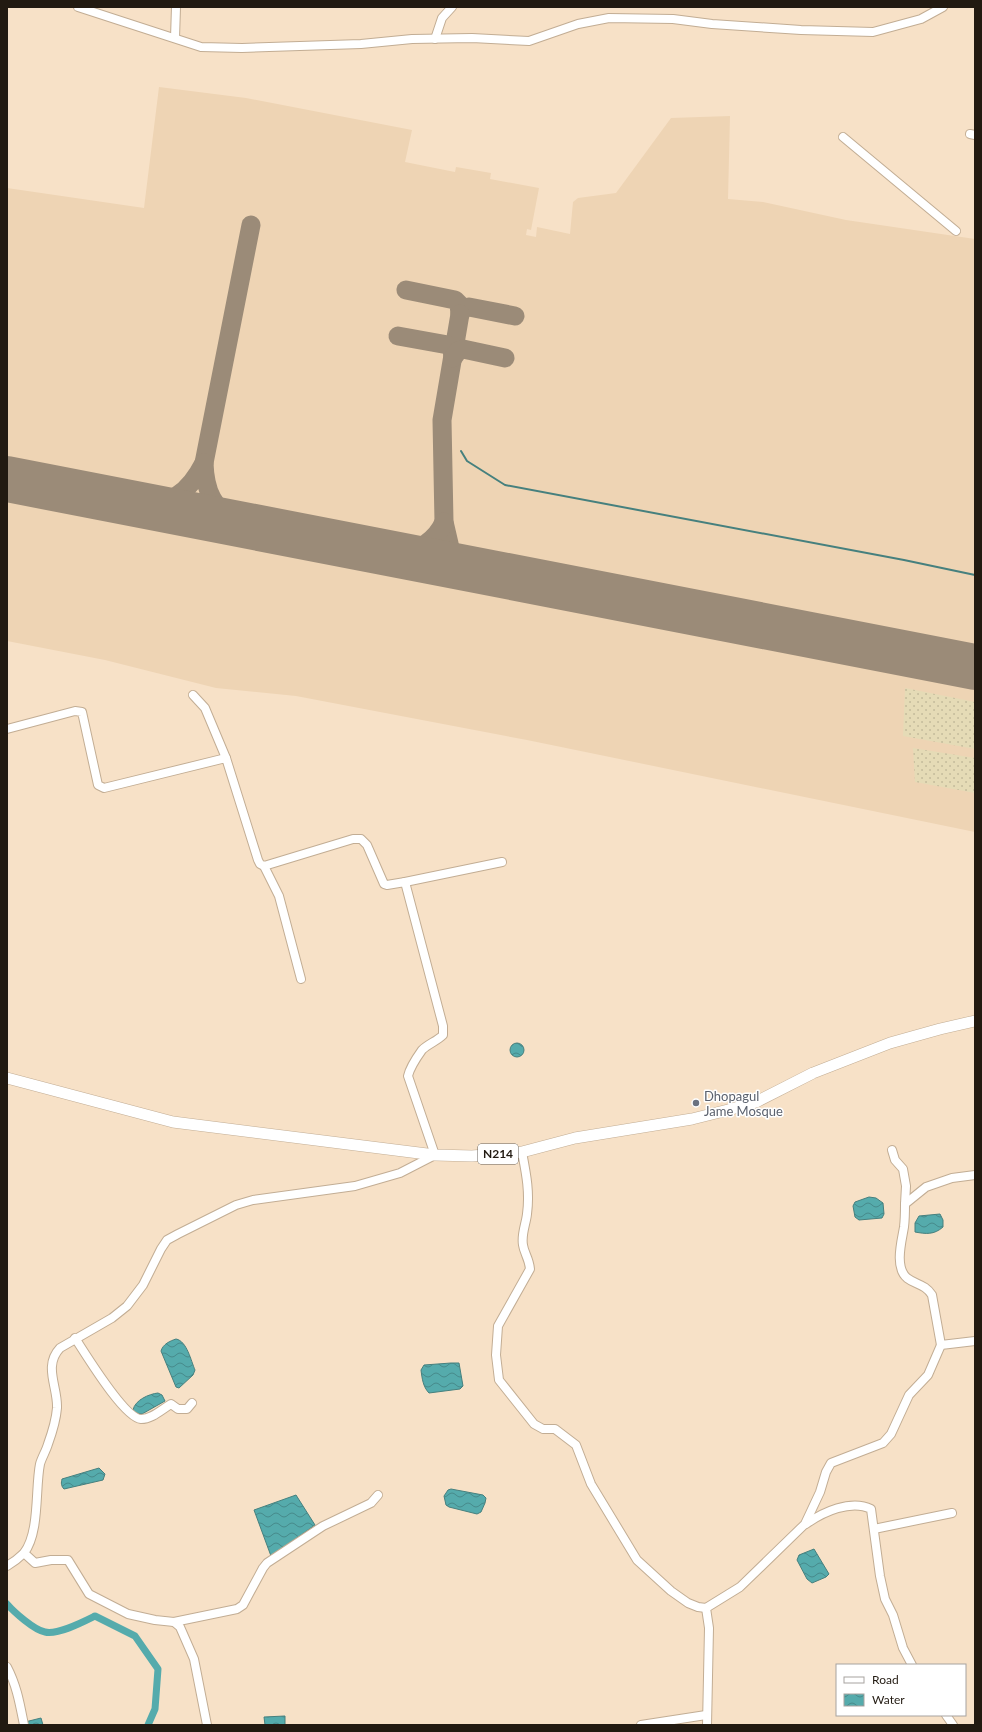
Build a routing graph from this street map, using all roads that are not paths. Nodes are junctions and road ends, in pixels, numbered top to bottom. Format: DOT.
graph roads {
  1 [pos="78,7"];
  2 [pos="176,7"];
  3 [pos="452,7"];
  4 [pos="943,7"];
  5 [pos="176,38"];
  6 [pos="435,39"];
  7 [pos="843,137"];
  8 [pos="956,231"];
  9 [pos="193,695"];
  10 [pos="7,729"];
  11 [pos="226,758"];
  12 [pos="502,862"];
  13 [pos="264,866"];
  14 [pos="405,882"];
  15 [pos="301,979"];
  16 [pos="975,1021"];
  17 [pos="7,1078"];
  18 [pos="892,1150"];
  19 [pos="522,1152"];
  20 [pos="435,1155"];
  21 [pos="975,1175"];
  22 [pos="905,1204"];
  23 [pos="75,1338"];
  24 [pos="975,1341"];
  25 [pos="941,1345"];
  26 [pos="192,1403"];
  27 [pos="378,1495"];
  28 [pos="952,1513"];
  29 [pos="805,1524"];
  30 [pos="874,1529"];
  31 [pos="24,1552"];
  32 [pos="10,1565"];
  33 [pos="706,1608"];
  34 [pos="174,1622"];
  35 [pos="911,1664"];
  36 [pos="7,1667"];
  37 [pos="706,1715"];
  38 [pos="947,1716"];
  39 [pos="24,1725"];
  40 [pos="207,1725"];
  41 [pos="641,1725"];
  42 [pos="707,1725"];
  43 [pos="952,1725"];
  1 -- 5 [label="street"];
  2 -- 5 [label="street"];
  3 -- 6 [label="street"];
  4 -- 6 [label="street"];
  5 -- 6 [label="street"];
  7 -- 8 [label="street"];
  9 -- 11 [label="street"];
  10 -- 11 [label="street"];
  11 -- 13 [label="street"];
  12 -- 14 [label="street"];
  13 -- 14 [label="street"];
  13 -- 15 [label="street"];
  14 -- 20 [label="street"];
  16 -- 19 [label="highway, N214"];
  17 -- 20 [label="highway, N214"];
  18 -- 22 [label="street"];
  19 -- 20 [label="highway, N214"];
  19 -- 33 [label="street"];
  20 -- 23 [label="street"];
  21 -- 22 [label="street"];
  22 -- 25 [label="street"];
  23 -- 26 [label="street"];
  23 -- 31 [label="street"];
  24 -- 25 [label="street"];
  25 -- 29 [label="street"];
  27 -- 34 [label="street"];
  28 -- 30 [label="street"];
  29 -- 30 [label="street"];
  29 -- 33 [label="street"];
  30 -- 35 [label="street"];
  31 -- 32 [label="street"];
  31 -- 34 [label="street"];
  33 -- 37 [label="street"];
  34 -- 40 [label="street"];
  36 -- 39 [label="street"];
  37 -- 41 [label="street"];
  37 -- 42 [label="street"];
  38 -- 43 [label="street"];
}
